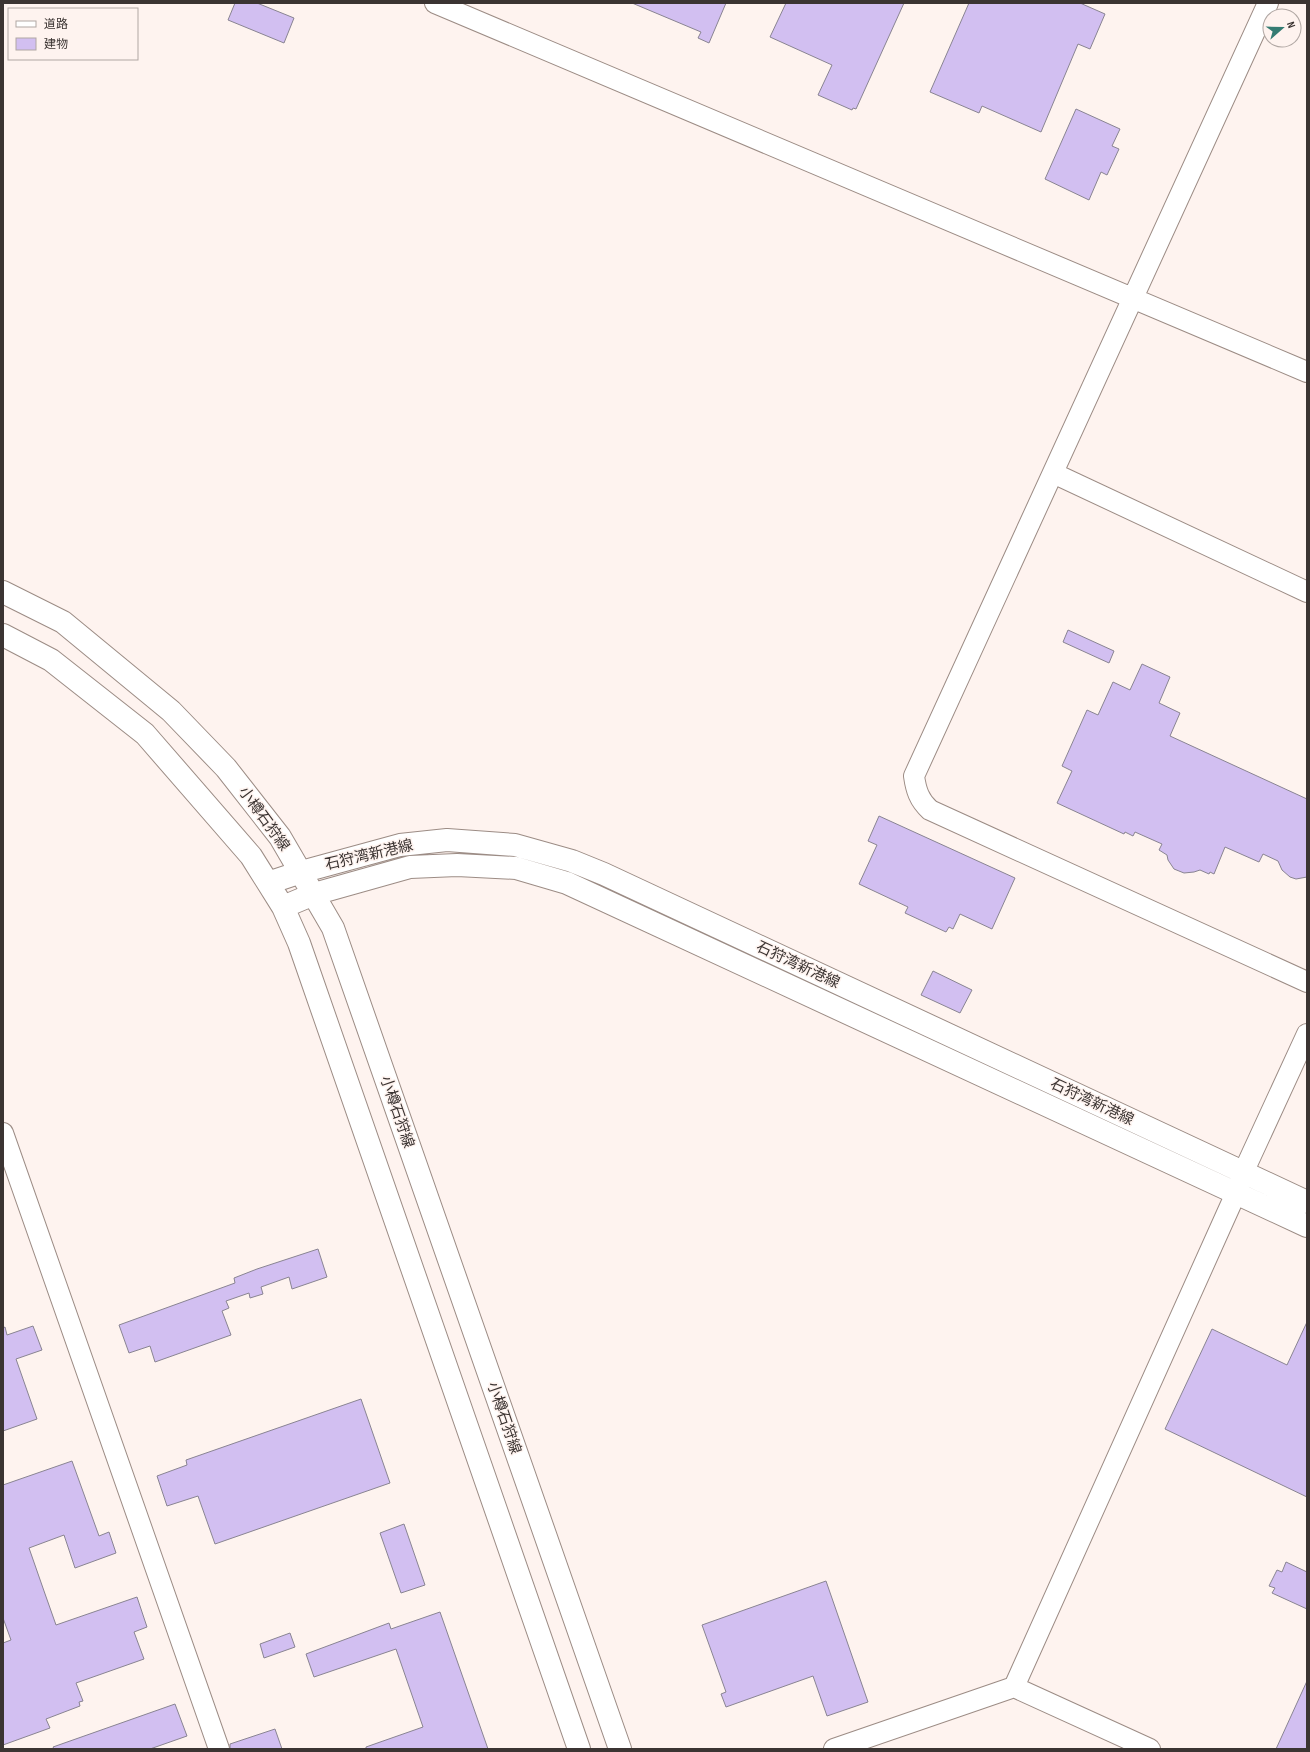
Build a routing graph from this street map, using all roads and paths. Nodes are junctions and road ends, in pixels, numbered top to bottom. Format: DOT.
graph roads {
  1 [pos="435,3"];
  2 [pos="1268,3"];
  3 [pos="1133,298"];
  4 [pos="1307,372"];
  5 [pos="1053,473"];
  6 [pos="3,592"];
  7 [pos="1307,592"];
  8 [pos="3,635"];
  9 [pos="301,872"];
  10 [pos="268,883"];
  11 [pos="314,894"];
  12 [pos="283,907"];
  13 [pos="1307,982"];
  14 [pos="1307,1034"];
  15 [pos="3,1134"];
  16 [pos="1243,1172"];
  17 [pos="1236,1193"];
  18 [pos="1307,1202"];
  19 [pos="1307,1226"];
  20 [pos="1014,1687"];
  21 [pos="219,1749"];
  22 [pos="579,1749"];
  23 [pos="620,1749"];
  24 [pos="834,1749"];
  25 [pos="1150,1749"];
  1 -- 3 [label="street"];
  2 -- 3 [label="street"];
  3 -- 4 [label="street"];
  3 -- 5 [label="street"];
  5 -- 7 [label="street"];
  5 -- 13 [label="street"];
  6 -- 9 [label="main road, 小樽石狩線"];
  8 -- 10 [label="main road"];
  9 -- 10 [label="main road, 石狩湾新港線"];
  9 -- 11 [label="main road, 小樽石狩線"];
  9 -- 16 [label="main road, 石狩湾新港線"];
  10 -- 12 [label="main road"];
  11 -- 12 [label="main road, 石狩湾新港線"];
  11 -- 17 [label="main road, 石狩湾新港線"];
  11 -- 23 [label="main road, 小樽石狩線"];
  12 -- 22 [label="main road"];
  14 -- 16 [label="street"];
  15 -- 21 [label="street"];
  16 -- 17 [label="street"];
  16 -- 18 [label="main road, 石狩湾新港線"];
  17 -- 19 [label="main road, 石狩湾新港線"];
  17 -- 20 [label="street"];
  20 -- 24 [label="street"];
  20 -- 25 [label="street"];
}
